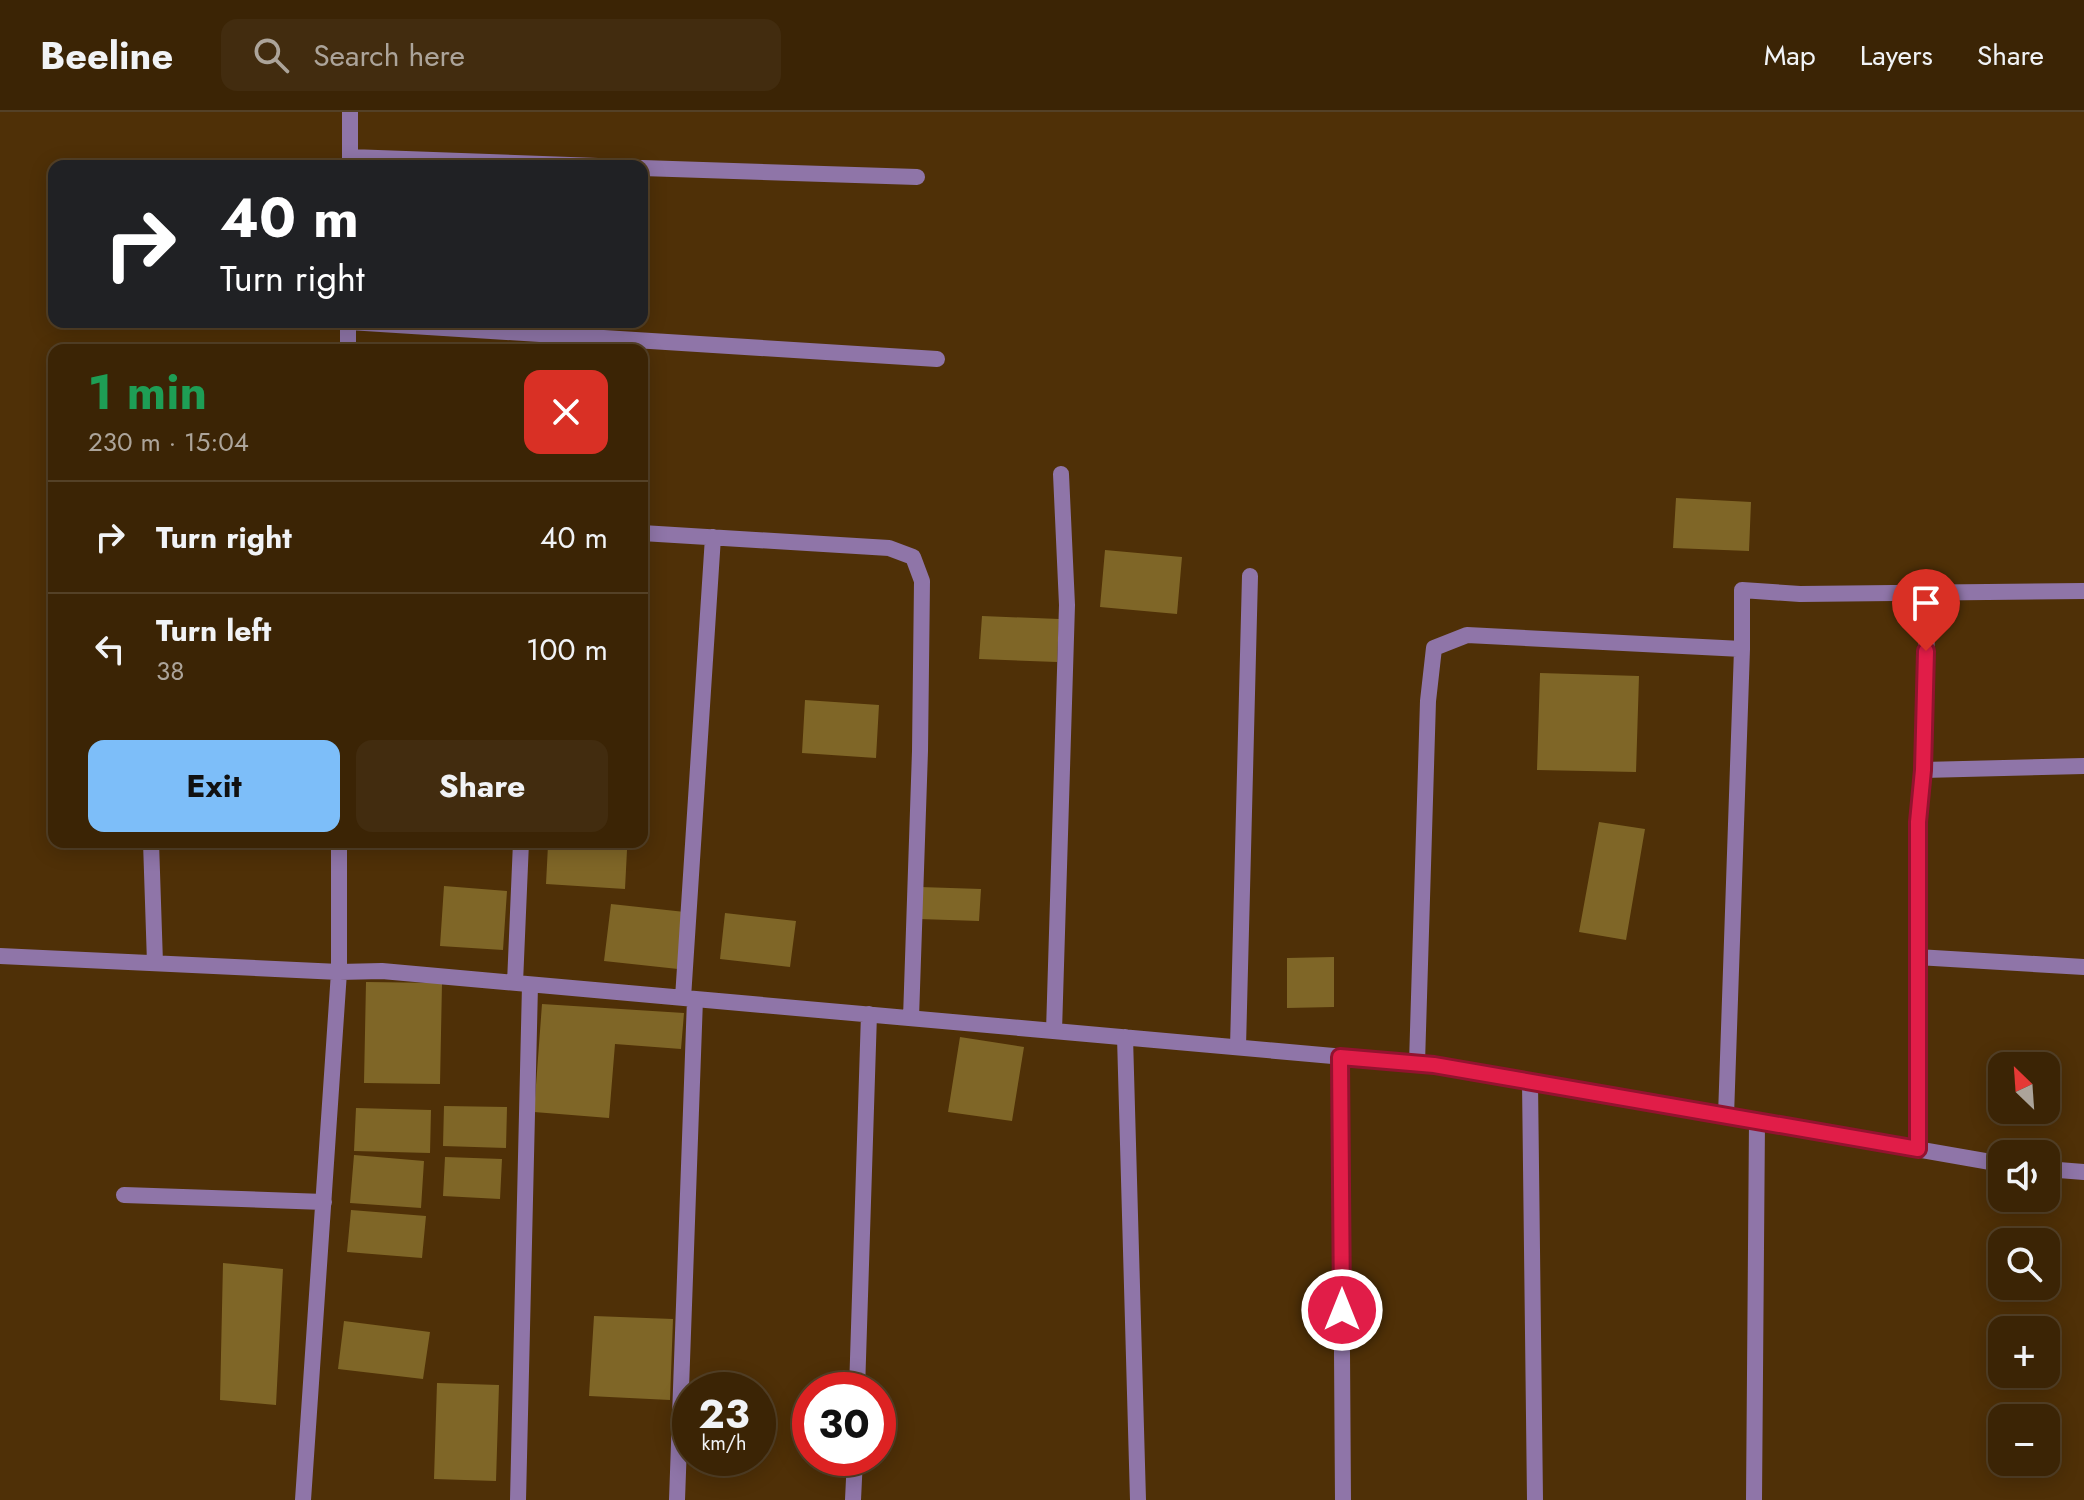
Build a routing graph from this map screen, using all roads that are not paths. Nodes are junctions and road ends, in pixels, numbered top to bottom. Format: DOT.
graph roads {
  1 [pos="350,112"];
  2 [pos="350,160"];
  3 [pos="648,168"];
  4 [pos="917,177"];
  5 [pos="444,328"];
  6 [pos="937,359"];
  7 [pos="1061,474"];
  8 [pos="648,533"];
  9 [pos="713,537"];
  10 [pos="1250,576"];
  11 [pos="2084,591"];
  12 [pos="1928,592"];
  13 [pos="1742,649"];
  14 [pos="2084,766"];
  15 [pos="1923,770"];
  16 [pos="151,848"];
  17 [pos="339,848"];
  18 [pos="521,848"];
  19 [pos="0,956"];
  20 [pos="1917,957"];
  21 [pos="155,963"];
  22 [pos="2084,967"];
  23 [pos="339,972"];
  24 [pos="523,984"];
  25 [pos="689,999"];
  26 [pos="869,1014"];
  27 [pos="911,1018"];
  28 [pos="1054,1031"];
  29 [pos="1125,1037"];
  30 [pos="1238,1047"];
  31 [pos="1340,1057"];
  32 [pos="1417,1063"];
  33 [pos="1530,1082"];
  34 [pos="1726,1116"];
  35 [pos="1757,1121"];
  36 [pos="1918,1149"];
  37 [pos="1988,1162"];
  38 [pos="2060,1170"];
  39 [pos="2084,1172"];
  40 [pos="124,1195"];
  41 [pos="324,1202"];
  42 [pos="858,1372"];
  43 [pos="854,1476"];
  44 [pos="303,1500"];
  45 [pos="518,1500"];
  46 [pos="677,1500"];
  47 [pos="853,1500"];
  48 [pos="1138,1500"];
  49 [pos="1343,1500"];
  50 [pos="1535,1500"];
  51 [pos="1754,1500"];
  1 -- 2 [label="street"];
  3 -- 4 [label="street"];
  5 -- 6 [label="street"];
  7 -- 28 [label="street"];
  8 -- 9 [label="street"];
  9 -- 25 [label="street"];
  9 -- 27 [label="street"];
  10 -- 30 [label="street"];
  11 -- 12 [label="street"];
  12 -- 13 [label="street"];
  12 -- 15 [label="street"];
  13 -- 32 [label="street"];
  13 -- 34 [label="street"];
  14 -- 15 [label="street"];
  15 -- 20 [label="street"];
  16 -- 21 [label="street"];
  17 -- 23 [label="street"];
  18 -- 24 [label="street"];
  19 -- 21 [label="street"];
  20 -- 22 [label="street"];
  20 -- 36 [label="street"];
  21 -- 23 [label="street"];
  23 -- 24 [label="street"];
  23 -- 41 [label="street"];
  24 -- 25 [label="street"];
  24 -- 45 [label="street"];
  25 -- 26 [label="street"];
  25 -- 46 [label="street"];
  26 -- 27 [label="street"];
  26 -- 42 [label="street"];
  27 -- 28 [label="street"];
  28 -- 29 [label="street"];
  29 -- 30 [label="street"];
  29 -- 48 [label="street"];
  30 -- 31 [label="street"];
  31 -- 32 [label="street"];
  31 -- 49 [label="street"];
  32 -- 33 [label="street"];
  33 -- 34 [label="street"];
  33 -- 50 [label="street"];
  34 -- 35 [label="street"];
  35 -- 36 [label="street"];
  35 -- 51 [label="street"];
  36 -- 37 [label="street"];
  38 -- 39 [label="street"];
  40 -- 41 [label="street"];
  41 -- 44 [label="street"];
  43 -- 47 [label="street"];
}
